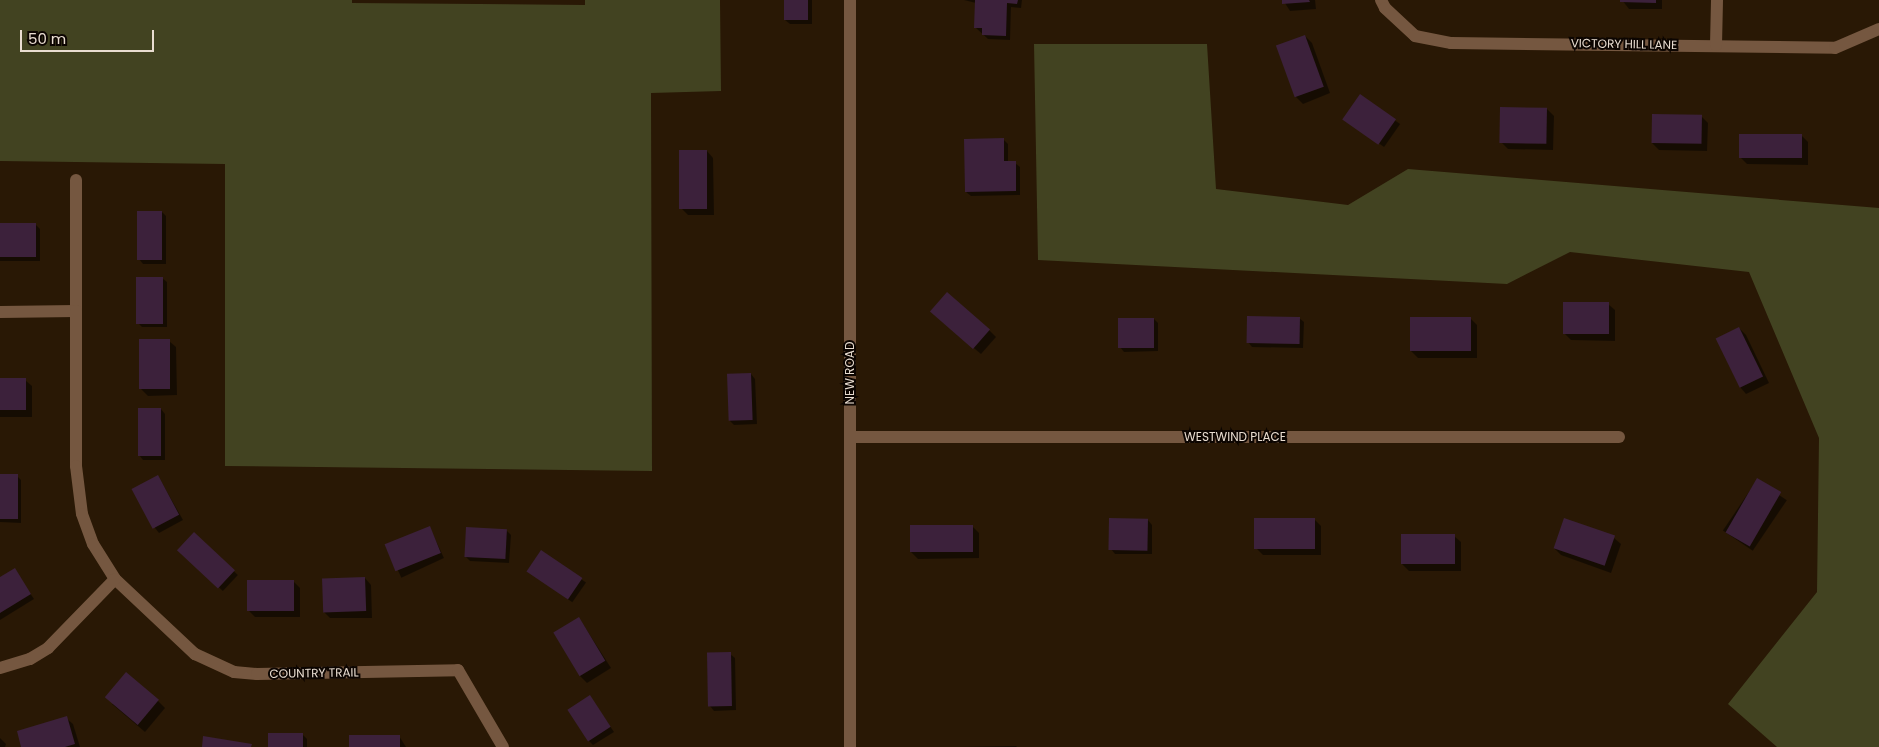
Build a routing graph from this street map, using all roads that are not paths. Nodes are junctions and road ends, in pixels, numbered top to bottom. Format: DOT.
graph roads {
  1 [pos="850,0"];
  2 [pos="1381,0"];
  3 [pos="1717,0"];
  4 [pos="1879,29"];
  5 [pos="1716,45"];
  6 [pos="76,180"];
  7 [pos="76,311"];
  8 [pos="0,312"];
  9 [pos="850,437"];
  10 [pos="1619,437"];
  11 [pos="115,579"];
  12 [pos="0,668"];
  13 [pos="503,747"];
  14 [pos="850,747"];
  1 -- 9 [label="street, NEW ROAD"];
  2 -- 5 [label="street, VICTORY HILL LANE"];
  3 -- 5 [label="street"];
  4 -- 5 [label="street, VICTORY HILL LANE"];
  6 -- 7 [label="street, COUNTRY TRAIL"];
  7 -- 8 [label="street"];
  7 -- 11 [label="street, COUNTRY TRAIL"];
  9 -- 10 [label="street, WESTWIND PLACE"];
  9 -- 14 [label="street, NEW ROAD"];
  11 -- 12 [label="street"];
  11 -- 13 [label="street, COUNTRY TRAIL"];
}
